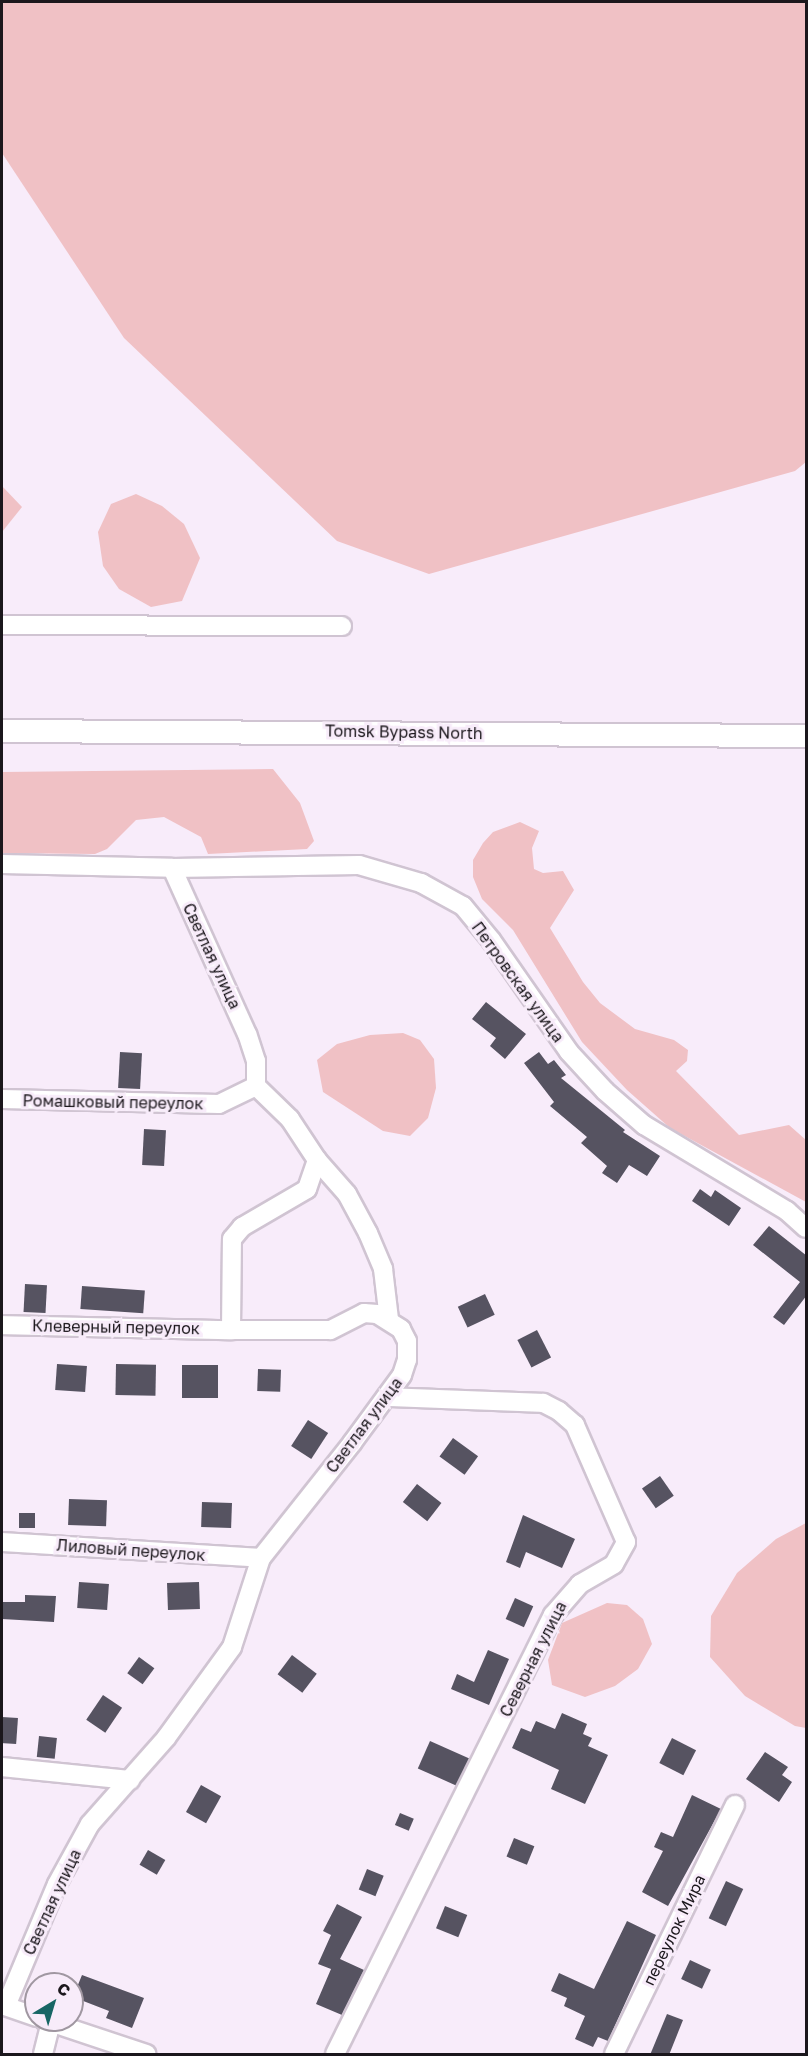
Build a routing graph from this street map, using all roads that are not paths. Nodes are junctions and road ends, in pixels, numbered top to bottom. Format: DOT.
graph roads {
  1 [pos="2,626"];
  2 [pos="342,626"];
  3 [pos="2,731"];
  4 [pos="807,736"];
  5 [pos="2,864"];
  6 [pos="172,868"];
  7 [pos="256,1086"];
  8 [pos="2,1099"];
  9 [pos="317,1160"];
  10 [pos="807,1228"];
  11 [pos="389,1319"];
  12 [pos="2,1325"];
  13 [pos="231,1330"];
  14 [pos="386,1397"];
  15 [pos="2,1542"];
  16 [pos="261,1558"];
  17 [pos="2,1767"];
  18 [pos="130,1780"];
  19 [pos="735,1804"];
  20 [pos="4,2006"];
  21 [pos="24,2013"];
  22 [pos="44,2032"];
  23 [pos="79,2032"];
  24 [pos="43,2055"];
  25 [pos="147,2055"];
  26 [pos="334,2055"];
  27 [pos="614,2055"];
  1 -- 2 [label="street"];
  3 -- 4 [label="main road, Tomsk Bypass North"];
  5 -- 6 [label="street, Петровская улица"];
  6 -- 7 [label="street, Светлая улица"];
  6 -- 10 [label="street, Петровская улица"];
  7 -- 8 [label="street, Ромашковый переулок"];
  7 -- 9 [label="street"];
  9 -- 11 [label="street"];
  9 -- 13 [label="street"];
  11 -- 13 [label="street"];
  11 -- 14 [label="street, Светлая улица"];
  12 -- 13 [label="street, Клеверный переулок"];
  14 -- 16 [label="street, Светлая улица"];
  14 -- 26 [label="street, Северная улица"];
  15 -- 16 [label="street, Лиловый переулок"];
  16 -- 18 [label="street, Светлая улица"];
  17 -- 18 [label="street"];
  18 -- 20 [label="street, Светлая улица"];
  19 -- 27 [label="street, переулок Мира"];
  20 -- 21 [label="street"];
  22 -- 24 [label="street"];
  23 -- 25 [label="street"];
}
